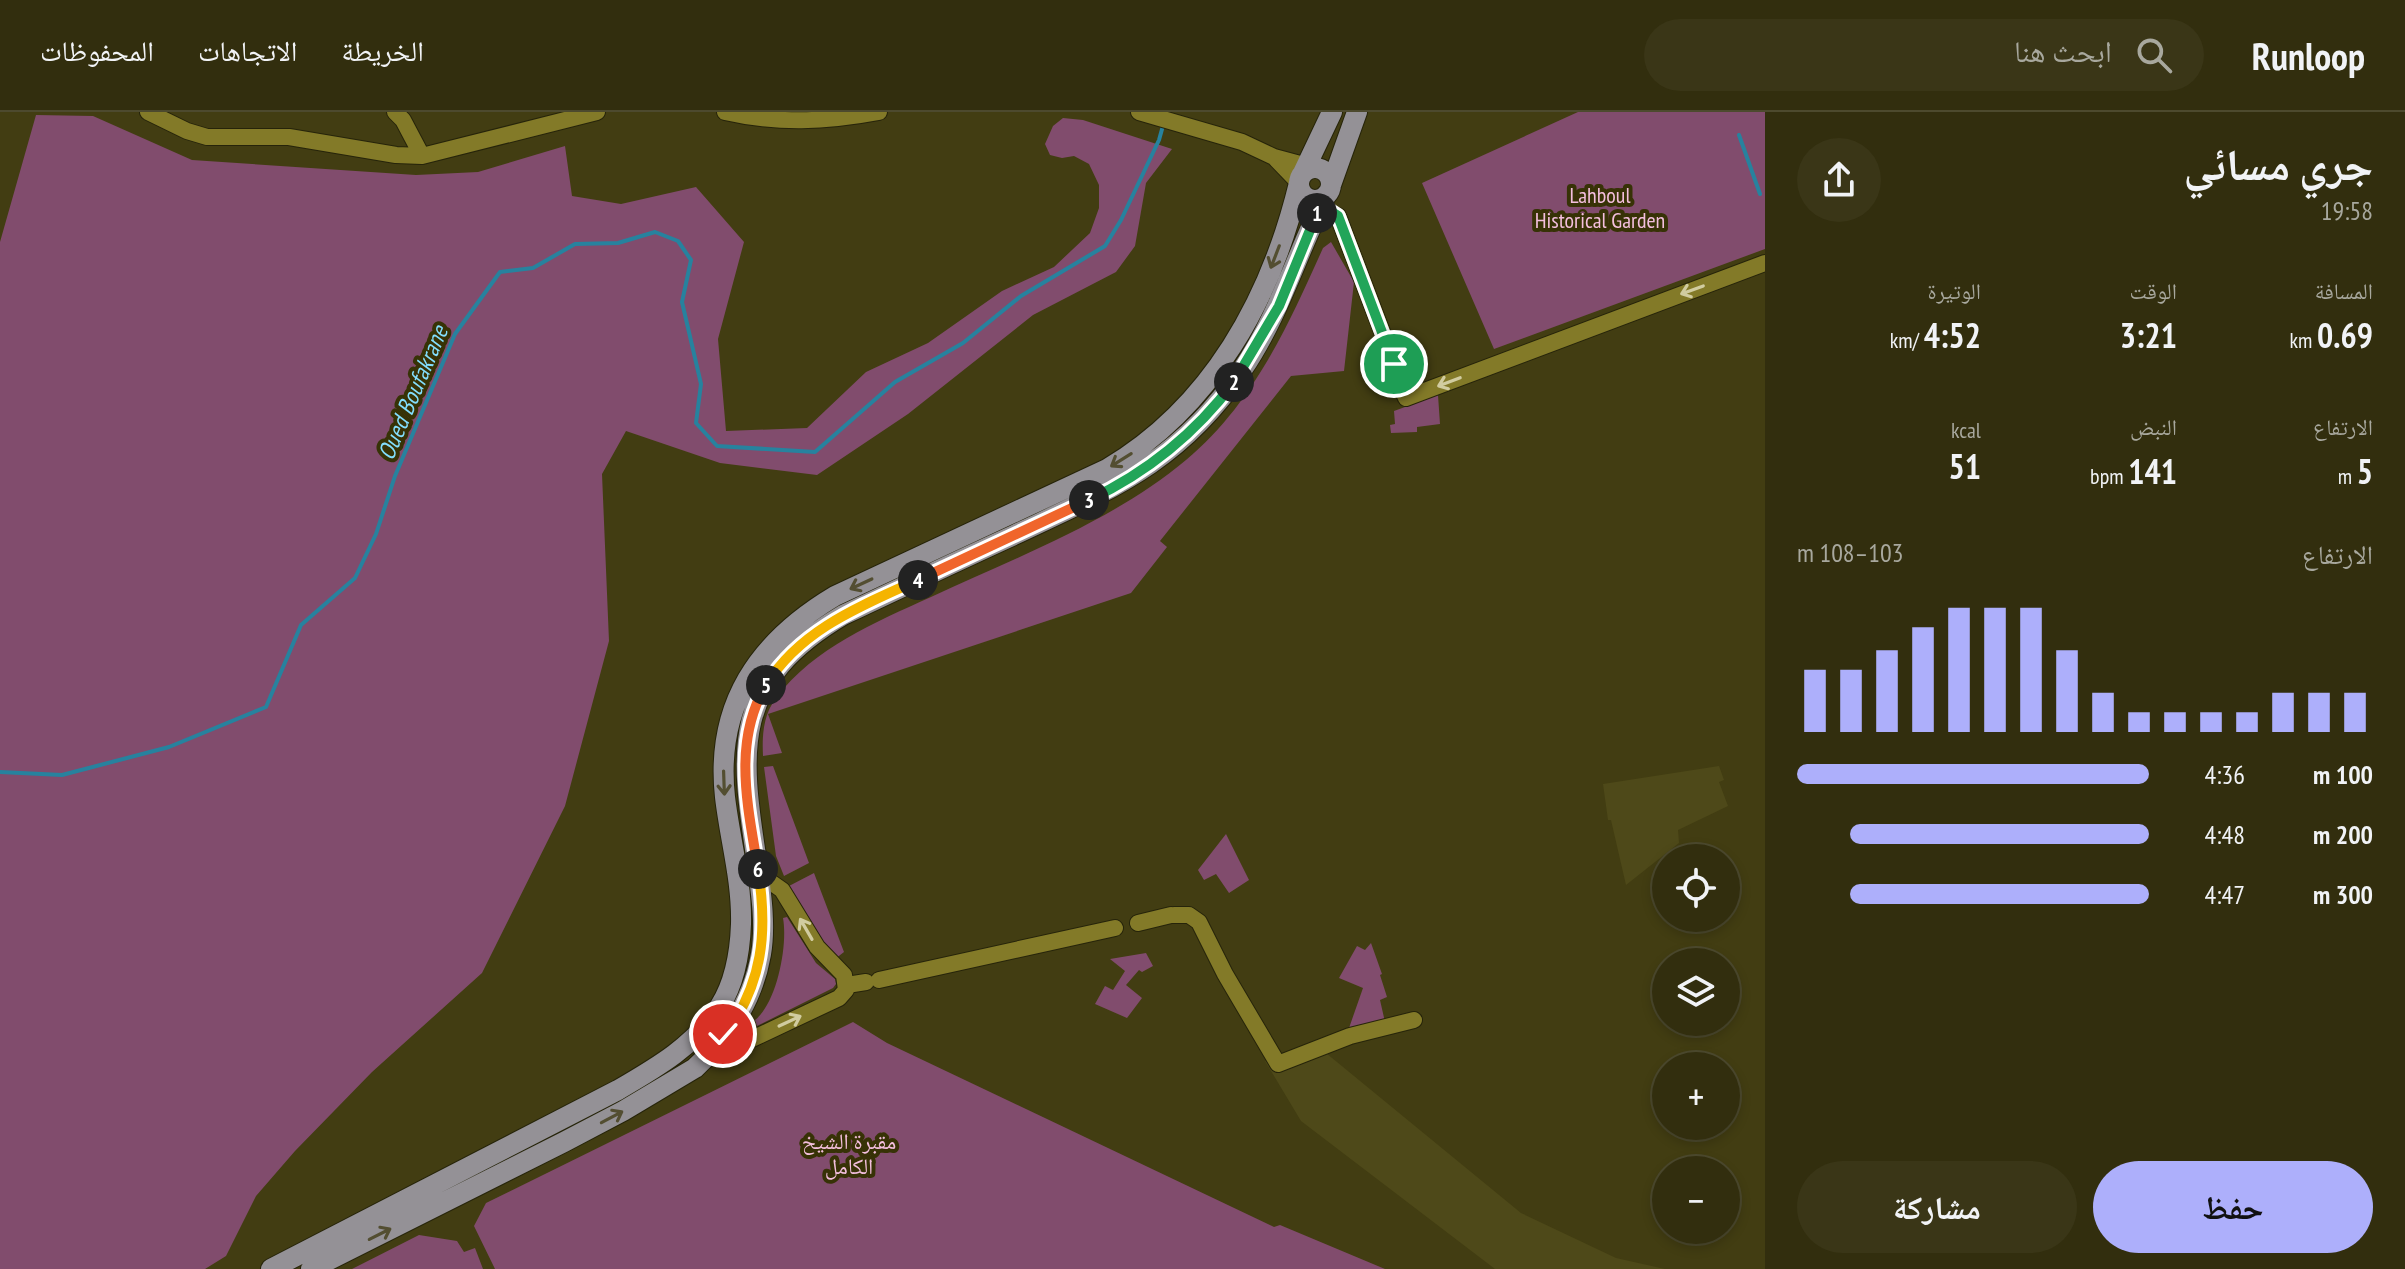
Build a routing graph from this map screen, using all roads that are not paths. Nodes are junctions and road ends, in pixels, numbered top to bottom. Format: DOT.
graph roads {
  1 [pos="148,112"];
  2 [pos="395,112"];
  3 [pos="597,112"];
  4 [pos="725,112"];
  5 [pos="879,112"];
  6 [pos="1139,112"];
  7 [pos="1332,112"];
  8 [pos="1357,112"];
  9 [pos="422,156"];
  10 [pos="1317,188"];
  11 [pos="1765,263"];
  12 [pos="756,856"];
  13 [pos="760,883"];
  14 [pos="782,890"];
  15 [pos="741,902"];
  16 [pos="847,985"];
  17 [pos="720,1007"];
  18 [pos="1414,1020"];
  19 [pos="725,1036"];
  20 [pos="752,1039"];
  21 [pos="695,1068"];
  22 [pos="271,1269"];
  23 [pos="311,1269"];
  1 -- 9 [label="street"];
  2 -- 9 [label="street"];
  3 -- 9 [label="street"];
  4 -- 5 [label="street"];
  6 -- 10 [label="street"];
  7 -- 10 [label="main road"];
  8 -- 10 [label="main road"];
  11 -- 10 [label="street, one-way"];
  10 -- 12 [label="main road"];
  10 -- 15 [label="main road, one-way"];
  12 -- 13 [label="main road"];
  12 -- 14 [label="street"];
  13 -- 14 [label="street"];
  13 -- 15 [label="main road"];
  13 -- 19 [label="main road"];
  16 -- 14 [label="street, one-way"];
  15 -- 17 [label="main road"];
  16 -- 18 [label="street"];
  20 -- 16 [label="street, one-way"];
  17 -- 19 [label="main road"];
  17 -- 22 [label="main road"];
  19 -- 20 [label="street"];
  19 -- 21 [label="main road"];
  20 -- 21 [label="street"];
  23 -- 21 [label="main road, one-way"];
}
